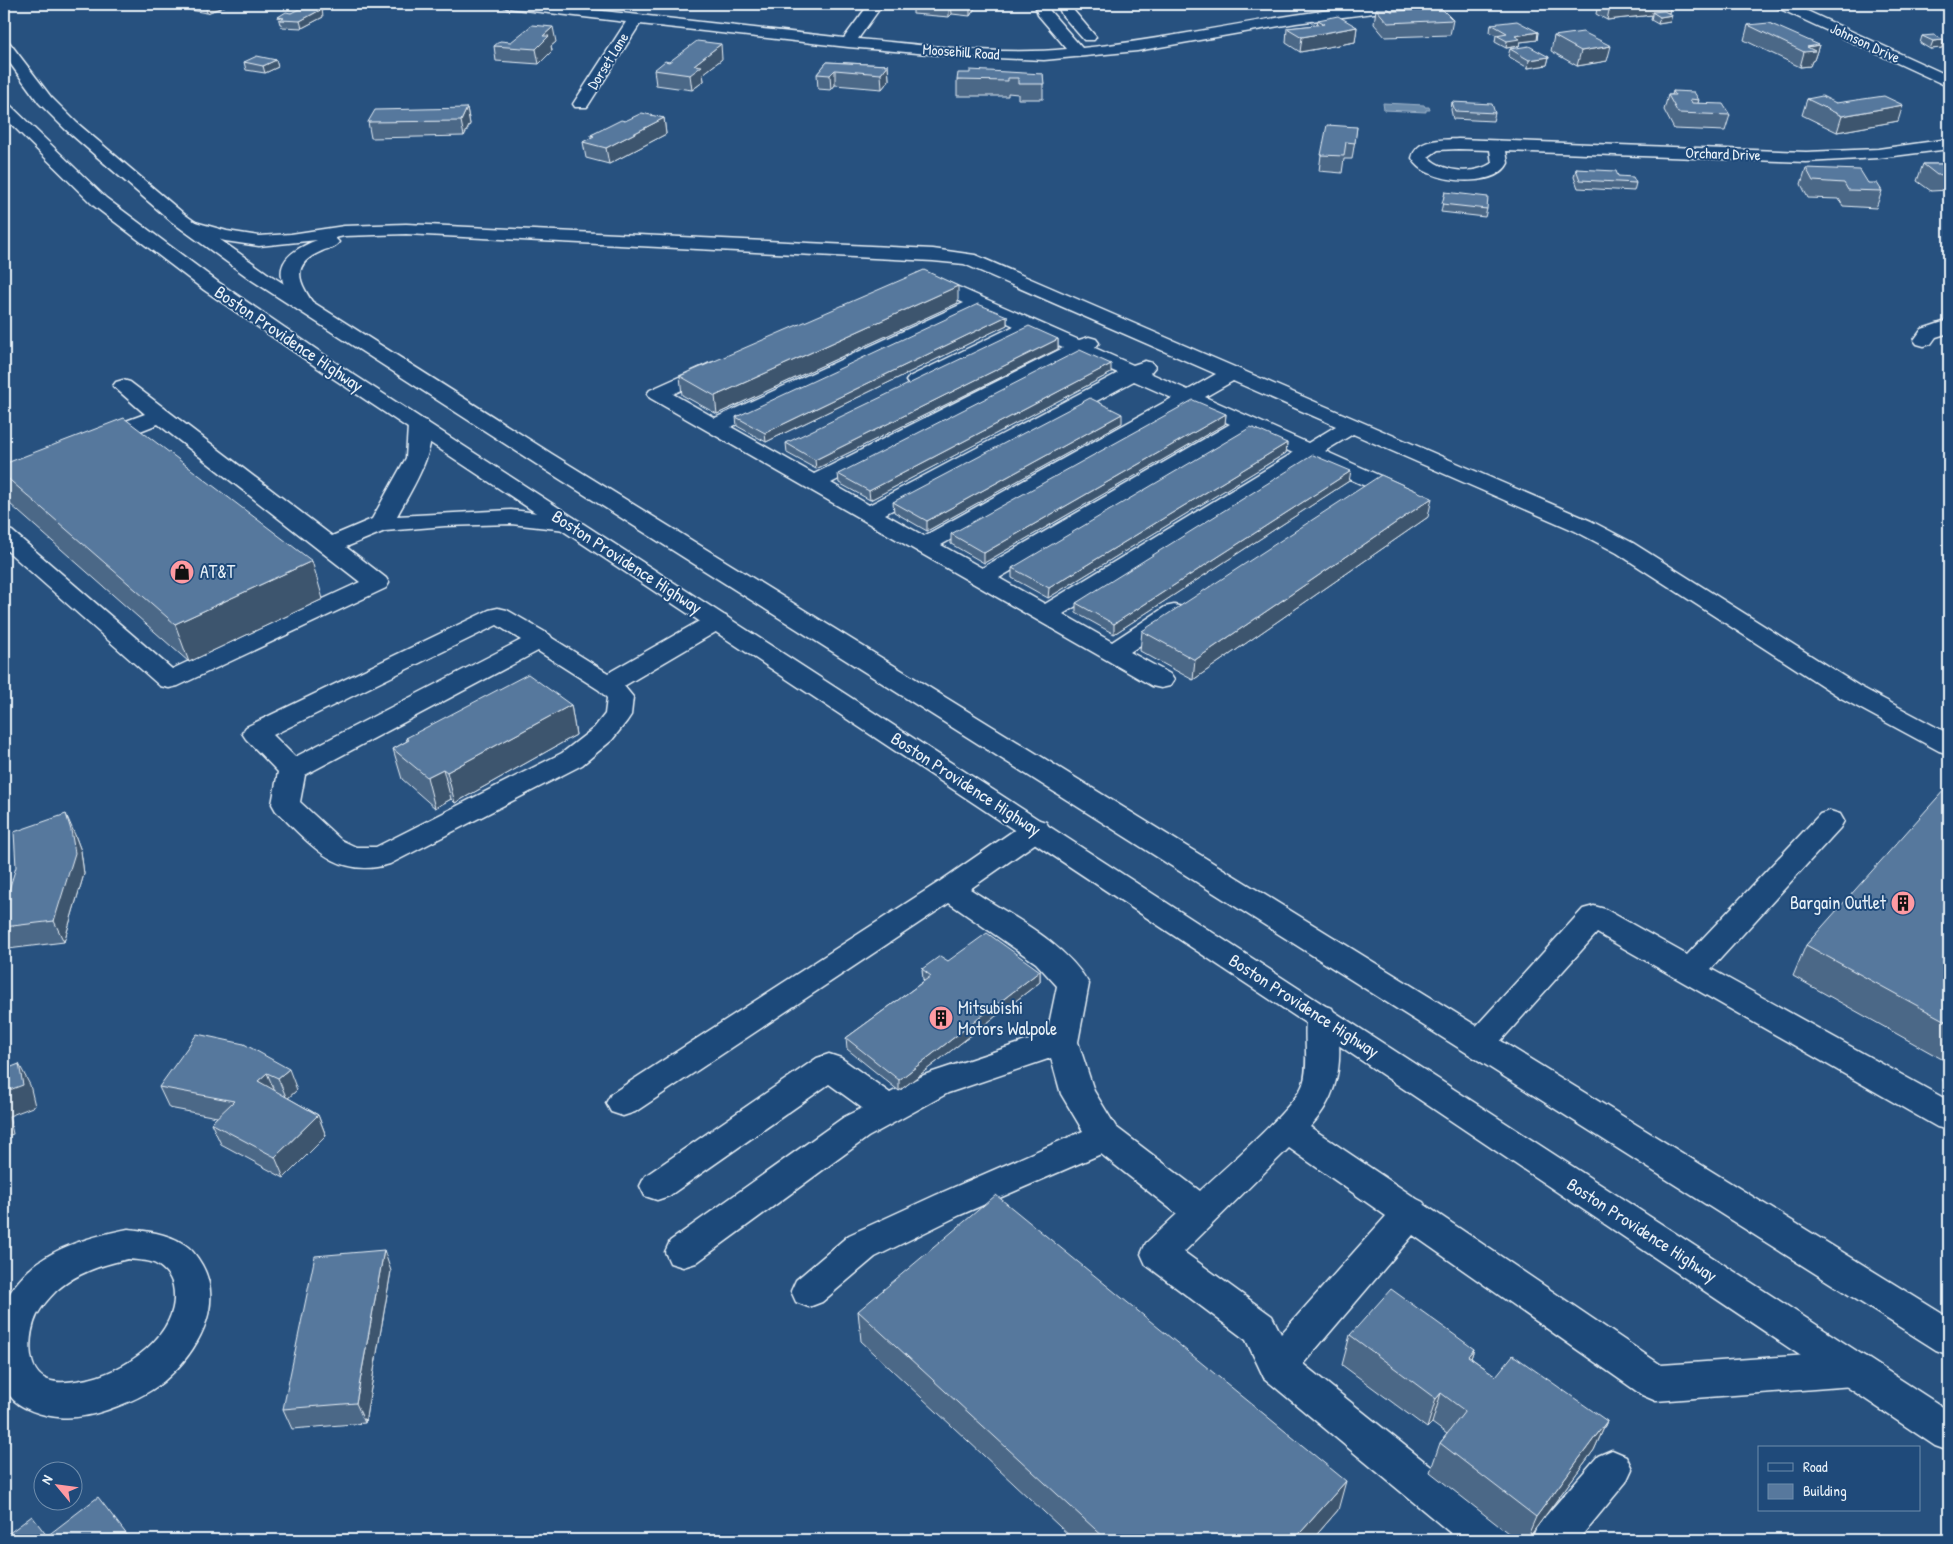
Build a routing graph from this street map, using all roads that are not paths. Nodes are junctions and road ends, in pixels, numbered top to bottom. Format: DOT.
graph roads {
  1 [pos="507,4"];
  2 [pos="876,4"];
  3 [pos="1042,4"];
  4 [pos="1064,4"];
  5 [pos="1413,4"];
  6 [pos="1781,4"];
  7 [pos="636,18"];
  8 [pos="848,43"];
  9 [pos="4,45"];
  10 [pos="1101,52"];
  11 [pos="1079,54"];
  12 [pos="1949,82"];
  13 [pos="581,104"];
  14 [pos="4,108"];
  15 [pos="1949,144"];
  16 [pos="1497,145"];
  17 [pos="188,225"];
  18 [pos="360,230"];
  19 [pos="903,285"];
  20 [pos="980,303"];
  21 [pos="305,306"];
  22 [pos="1029,326"];
  23 [pos="1123,326"];
  24 [pos="1949,326"];
  25 [pos="1924,340"];
  26 [pos="1079,348"];
  27 [pos="1178,349"];
  28 [pos="730,362"];
  29 [pos="1134,373"];
  30 [pos="1233,373"];
  31 [pos="123,386"];
  32 [pos="897,390"];
  33 [pos="1190,398"];
  34 [pos="160,415"];
  35 [pos="1246,424"];
  36 [pos="419,426"];
  37 [pos="715,426"];
  38 [pos="1353,426"];
  39 [pos="78,448"];
  40 [pos="1309,452"];
  41 [pos="1374,482"];
  42 [pos="814,483"];
  43 [pos="1349,498"];
  44 [pos="1427,506"];
  45 [pos="868,514"];
  46 [pos="566,523"];
  47 [pos="381,524"];
  48 [pos="4,536"];
  49 [pos="924,545"];
  50 [pos="329,546"];
  51 [pos="982,578"];
  52 [pos="1194,599"];
  53 [pos="1046,614"];
  54 [pos="717,621"];
  55 [pos="541,640"];
  56 [pos="1112,652"];
  57 [pos="1161,680"];
  58 [pos="608,684"];
  59 [pos="1949,745"];
  60 [pos="292,770"];
  61 [pos="1830,821"];
  62 [pos="1036,829"];
  63 [pos="949,889"];
  64 [pos="1690,972"];
  65 [pos="1321,1017"];
  66 [pos="1062,1042"];
  67 [pos="1479,1044"];
  68 [pos="623,1103"];
  69 [pos="889,1110"];
  70 [pos="1949,1117"];
  71 [pos="1287,1129"];
  72 [pos="1104,1137"];
  73 [pos="657,1186"];
  74 [pos="1202,1212"];
  75 [pos="1411,1212"];
  76 [pos="684,1252"];
  77 [pos="809,1291"];
  78 [pos="1949,1338"];
  79 [pos="5,1355"];
  80 [pos="1277,1366"];
  81 [pos="1853,1369"];
  82 [pos="1949,1434"];
  83 [pos="1612,1469"];
  84 [pos="1490,1540"];
  85 [pos="1552,1540"];
  1 -- 7 [label="main road, Moosehill Road"];
  2 -- 8 [label="main road"];
  3 -- 11 [label="main road"];
  4 -- 10 [label="main road"];
  5 -- 10 [label="main road, Moosehill Road"];
  6 -- 12 [label="main road, Johnson Drive"];
  7 -- 8 [label="main road, Moosehill Road"];
  7 -- 13 [label="main road, Dorset Lane"];
  8 -- 11 [label="main road, Moosehill Road"];
  9 -- 17 [label="main road, Boston Providence Highway"];
  10 -- 11 [label="main road, Moosehill Road"];
  14 -- 36 [label="main road, Boston Providence Highway"];
  15 -- 16 [label="main road, Orchard Drive"];
  17 -- 18 [label="main road"];
  17 -- 21 [label="main road, Boston Providence Highway"];
  18 -- 21 [label="main road"];
  18 -- 23 [label="main road"];
  19 -- 20 [label="main road"];
  20 -- 22 [label="main road"];
  20 -- 37 [label="main road"];
  21 -- 67 [label="main road, Boston Providence Highway"];
  22 -- 26 [label="main road"];
  22 -- 32 [label="main road"];
  23 -- 26 [label="main road"];
  23 -- 27 [label="main road"];
  24 -- 25 [label="main road"];
  26 -- 29 [label="main road"];
  26 -- 42 [label="main road"];
  27 -- 29 [label="main road"];
  27 -- 30 [label="main road"];
  28 -- 37 [label="main road"];
  29 -- 33 [label="main road"];
  29 -- 45 [label="main road"];
  30 -- 33 [label="main road"];
  30 -- 38 [label="main road"];
  31 -- 34 [label="main road"];
  33 -- 35 [label="main road"];
  33 -- 49 [label="main road"];
  34 -- 39 [label="main road"];
  34 -- 50 [label="main road"];
  35 -- 40 [label="main road"];
  35 -- 51 [label="main road"];
  36 -- 46 [label="main road, Boston Providence Highway"];
  36 -- 47 [label="main road"];
  37 -- 42 [label="main road"];
  38 -- 40 [label="main road"];
  38 -- 59 [label="main road"];
  40 -- 41 [label="main road"];
  40 -- 53 [label="main road"];
  41 -- 43 [label="main road"];
  41 -- 44 [label="main road"];
  42 -- 45 [label="main road"];
  45 -- 49 [label="main road"];
  46 -- 47 [label="main road"];
  46 -- 54 [label="main road, Boston Providence Highway"];
  47 -- 50 [label="main road"];
  48 -- 50 [label="main road"];
  49 -- 51 [label="main road"];
  51 -- 53 [label="main road"];
  52 -- 56 [label="main road"];
  53 -- 56 [label="main road"];
  54 -- 58 [label="main road"];
  54 -- 62 [label="main road, Boston Providence Highway"];
  55 -- 58 [label="main road"];
  55 -- 60 [label="main road"];
  55 -- 60 [label="main road"];
  56 -- 57 [label="main road"];
  58 -- 60 [label="main road"];
  61 -- 64 [label="main road"];
  62 -- 63 [label="main road"];
  62 -- 65 [label="main road, Boston Providence Highway"];
  63 -- 66 [label="main road"];
  63 -- 68 [label="main road"];
  64 -- 67 [label="main road"];
  64 -- 70 [label="main road"];
  65 -- 71 [label="main road"];
  65 -- 81 [label="main road, Boston Providence Highway"];
  66 -- 69 [label="main road"];
  66 -- 72 [label="main road"];
  67 -- 78 [label="main road, Boston Providence Highway"];
  69 -- 73 [label="main road"];
  69 -- 76 [label="main road"];
  71 -- 74 [label="main road"];
  71 -- 75 [label="main road"];
  72 -- 74 [label="main road"];
  72 -- 77 [label="main road"];
  74 -- 80 [label="main road"];
  75 -- 80 [label="main road"];
  75 -- 81 [label="main road"];
  79 -- 79 [label="main road"];
  80 -- 84 [label="main road"];
  81 -- 82 [label="main road, Boston Providence Highway"];
  83 -- 85 [label="main road"];
}
